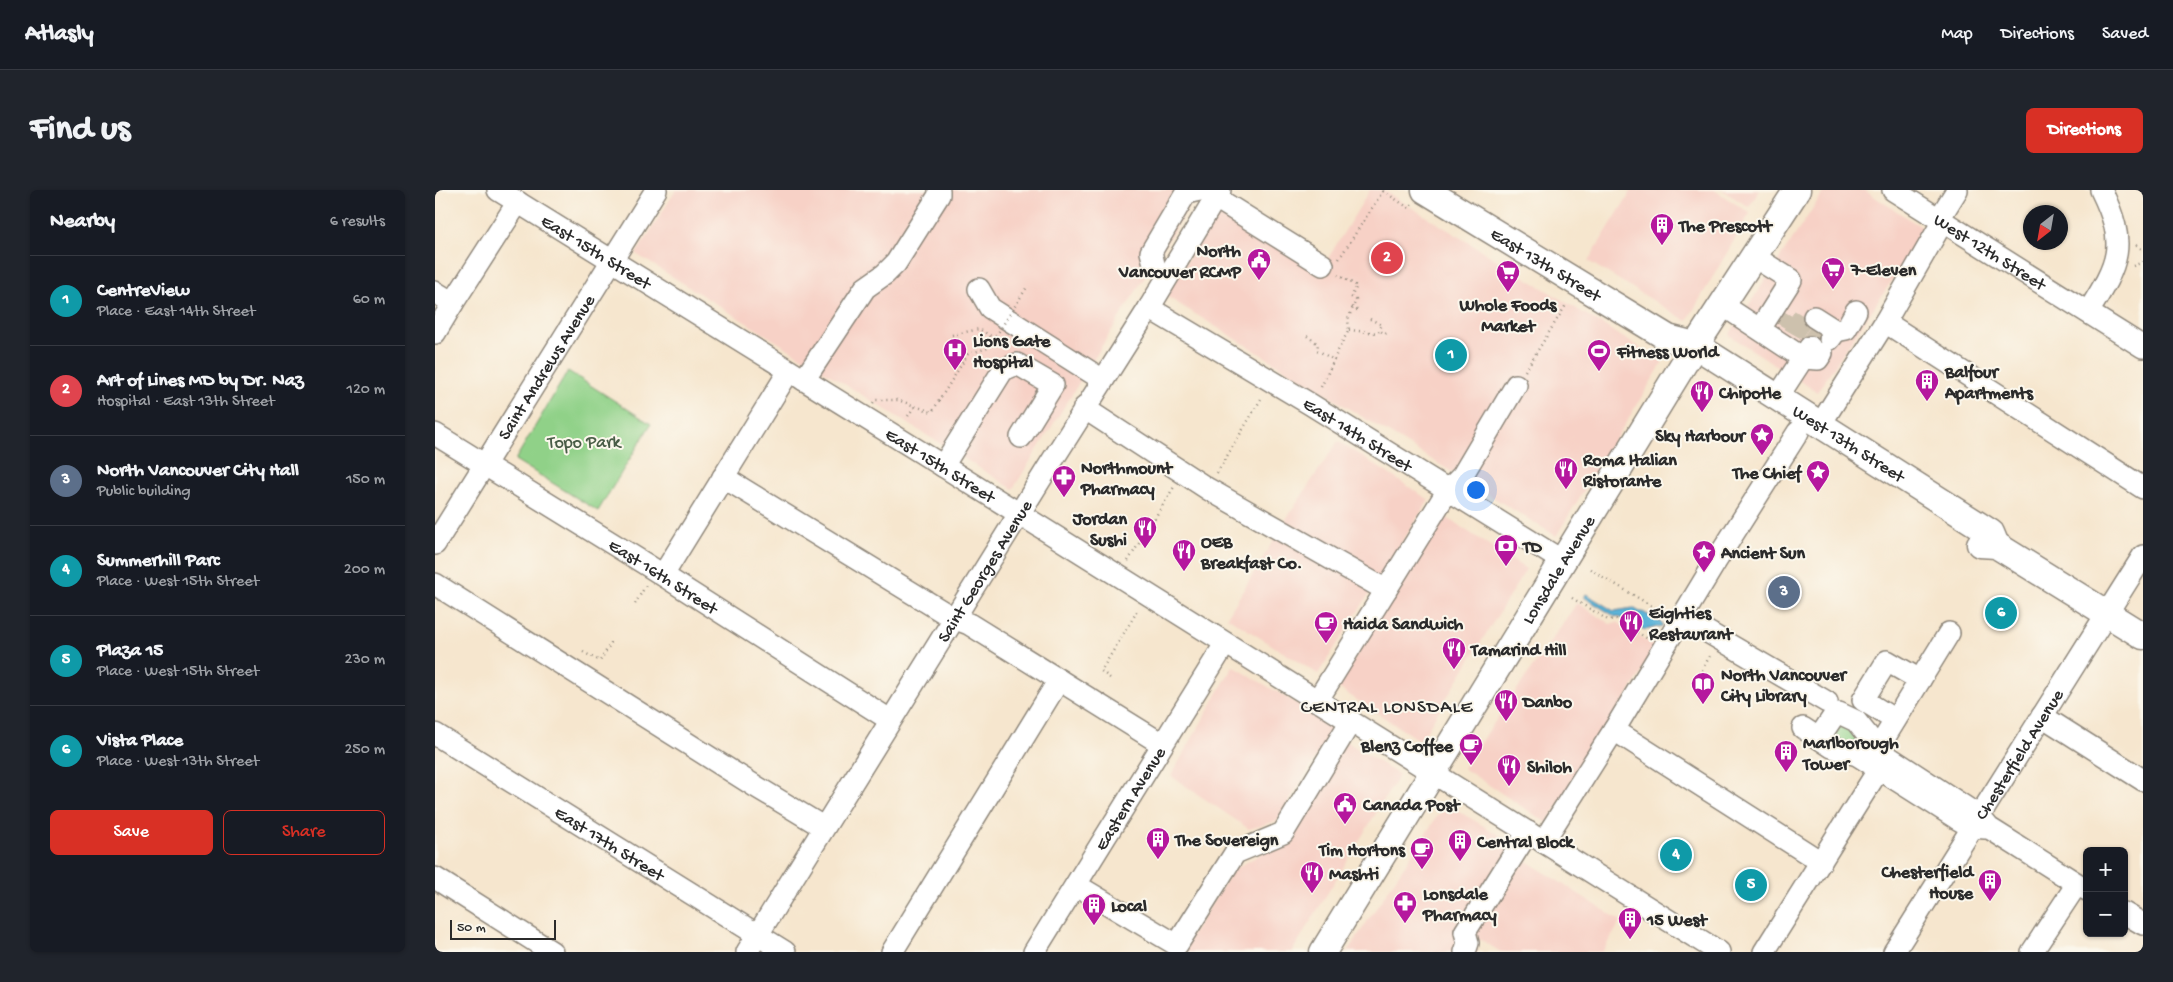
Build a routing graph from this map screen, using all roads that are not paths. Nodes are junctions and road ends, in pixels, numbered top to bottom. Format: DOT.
graph roads {
  1 [pos="498,190"];
  2 [pos="656,190"];
  3 [pos="939,190"];
  4 [pos="1797,190"];
  5 [pos="1893,190"];
  6 [pos="1957,190"];
  7 [pos="2101,190"];
  8 [pos="1212,193"];
  9 [pos="1419,197"];
  10 [pos="517,202"];
  11 [pos="1941,220"];
  12 [pos="1753,256"];
  13 [pos="611,261"];
  14 [pos="1155,264"];
  15 [pos="1328,268"];
  16 [pos="979,289"];
  17 [pos="435,292"];
  18 [pos="453,303"];
  19 [pos="1721,304"];
  20 [pos="1149,308"];
  21 [pos="1856,312"];
  22 [pos="2087,312"];
  23 [pos="1885,322"];
  24 [pos="1800,329"];
  25 [pos="435,333"];
  26 [pos="2143,347"];
  27 [pos="1691,352"];
  28 [pos="797,375"];
  29 [pos="1103,380"];
  30 [pos="1516,385"];
  31 [pos="1777,398"];
  32 [pos="1084,408"];
  33 [pos="1809,429"];
  34 [pos="435,434"];
  35 [pos="1021,437"];
  36 [pos="484,465"];
  37 [pos="943,466"];
  38 [pos="723,477"];
  39 [pos="2143,488"];
  40 [pos="1448,490"];
  41 [pos="1019,514"];
  42 [pos="435,544"];
  43 [pos="2143,556"];
  44 [pos="1564,562"];
  45 [pos="655,580"];
  46 [pos="435,584"];
  47 [pos="1385,590"];
  48 [pos="2107,613"];
  49 [pos="953,618"];
  50 [pos="1678,624"];
  51 [pos="1949,632"];
  52 [pos="2143,636"];
  53 [pos="1225,644"];
  54 [pos="1059,680"];
  55 [pos="1920,680"];
  56 [pos="1317,701"];
  57 [pos="1827,702"];
  58 [pos="2042,716"];
  59 [pos="890,720"];
  60 [pos="1895,720"];
  61 [pos="1351,722"];
  62 [pos="1614,730"];
  63 [pos="435,734"];
  64 [pos="1162,744"];
  65 [pos="1876,747"];
  66 [pos="1879,769"];
  67 [pos="1433,772"];
  68 [pos="2143,780"];
  69 [pos="1980,823"];
  70 [pos="823,827"];
  71 [pos="1535,837"];
  72 [pos="1821,862"];
  73 [pos="435,878"];
  74 [pos="1077,884"];
  75 [pos="2082,887"];
  76 [pos="2128,915"];
  77 [pos="2143,924"];
  78 [pos="752,944"];
  79 [pos="1472,949"];
  80 [pos="552,952"];
  81 [pos="785,952"];
  82 [pos="892,952"];
  83 [pos="1034,952"];
  84 [pos="1323,952"];
  85 [pos="1719,952"];
  86 [pos="1764,952"];
  87 [pos="1894,952"];
  88 [pos="2032,952"];
  1 -- 10 [label="street, East 15th Street"];
  2 -- 13 [label="street, Saint Andrews Avenue"];
  3 -- 28 [label="street"];
  4 -- 12 [label="main road, Lonsdale Avenue"];
  5 -- 11 [label="street, West 12th Street"];
  6 -- 11 [label="street"];
  7 -- 22 [label="street"];
  8 -- 14 [label="street"];
  8 -- 15 [label="street"];
  8 -- 20 [label="street, Saint Georges Avenue"];
  9 -- 27 [label="main road, East 13th Street"];
  10 -- 13 [label="street, East 15th Street"];
  10 -- 18 [label="street"];
  11 -- 22 [label="street, West 12th Street"];
  11 -- 23 [label="street"];
  12 -- 19 [label="main road, Lonsdale Avenue"];
  12 -- 24 [label="street"];
  13 -- 28 [label="street, East 15th Street"];
  13 -- 36 [label="street, Saint Andrews Avenue"];
  16 -- 29 [label="street"];
  17 -- 18 [label="street"];
  18 -- 25 [label="street"];
  19 -- 24 [label="street"];
  19 -- 27 [label="main road, Lonsdale Avenue"];
  20 -- 29 [label="street, Saint Georges Avenue"];
  20 -- 40 [label="street, East 14th Street"];
  21 -- 24 [label="street"];
  22 -- 26 [label="street, West 12th Street"];
  23 -- 33 [label="street"];
  23 -- 39 [label="street"];
  24 -- 31 [label="street"];
  27 -- 31 [label="main road, West 13th Street"];
  27 -- 33 [label="main road, West 13th Street"];
  27 -- 44 [label="main road, Lonsdale Avenue"];
  28 -- 37 [label="street, East 15th Street"];
  28 -- 38 [label="street"];
  29 -- 32 [label="street, Saint Georges Avenue"];
  30 -- 40 [label="street"];
  31 -- 33 [label="main road, West 13th Street"];
  32 -- 41 [label="street, Saint Georges Avenue"];
  32 -- 47 [label="street"];
  33 -- 48 [label="main road, West 13th Street"];
  33 -- 50 [label="street"];
  34 -- 36 [label="street, East 16th Street"];
  35 -- 37 [label="street"];
  36 -- 42 [label="street, Saint Andrews Avenue"];
  36 -- 45 [label="street, East 16th Street"];
  37 -- 41 [label="street, East 15th Street"];
  38 -- 45 [label="street"];
  38 -- 49 [label="street"];
  40 -- 44 [label="street, East 14th Street"];
  40 -- 47 [label="street"];
  41 -- 49 [label="street, Saint Georges Avenue"];
  41 -- 53 [label="street, East 15th Street"];
  43 -- 48 [label="street, Chesterfield Avenue"];
  44 -- 67 [label="main road, Lonsdale Avenue"];
  45 -- 59 [label="street, East 16th Street"];
  46 -- 70 [label="street"];
  47 -- 56 [label="street"];
  48 -- 52 [label="main road, West 13th Street"];
  48 -- 58 [label="street, Chesterfield Avenue"];
  49 -- 54 [label="street"];
  49 -- 59 [label="street, Saint Georges Avenue"];
  50 -- 57 [label="street"];
  50 -- 62 [label="street"];
  51 -- 55 [label="street"];
  53 -- 56 [label="street, East 15th Street"];
  53 -- 64 [label="street, Eastern Avenue"];
  54 -- 64 [label="street"];
  54 -- 82 [label="street"];
  55 -- 60 [label="street"];
  55 -- 60 [label="street"];
  56 -- 61 [label="street, East 15th Street"];
  58 -- 68 [label="street"];
  58 -- 69 [label="street, Chesterfield Avenue"];
  59 -- 70 [label="street, Saint Georges Avenue"];
  60 -- 65 [label="street"];
  61 -- 67 [label="street, East 15th Street"];
  61 -- 74 [label="street"];
  62 -- 71 [label="street"];
  62 -- 72 [label="street"];
  63 -- 78 [label="street, East 17th Street"];
  64 -- 74 [label="street, Eastern Avenue"];
  65 -- 66 [label="street"];
  65 -- 69 [label="street"];
  66 -- 69 [label="street"];
  66 -- 72 [label="street"];
  67 -- 71 [label="street, East 15th Street"];
  67 -- 84 [label="main road, Lonsdale Avenue"];
  69 -- 75 [label="street"];
  69 -- 87 [label="street, Chesterfield Avenue"];
  70 -- 78 [label="street, Saint Georges Avenue"];
  71 -- 79 [label="street"];
  71 -- 85 [label="street, East 15th Street"];
  72 -- 86 [label="street"];
  73 -- 80 [label="street"];
  74 -- 83 [label="street, Eastern Avenue"];
  75 -- 88 [label="street"];
  76 -- 77 [label="street"];
  78 -- 81 [label="street, East 17th Street"];
}
